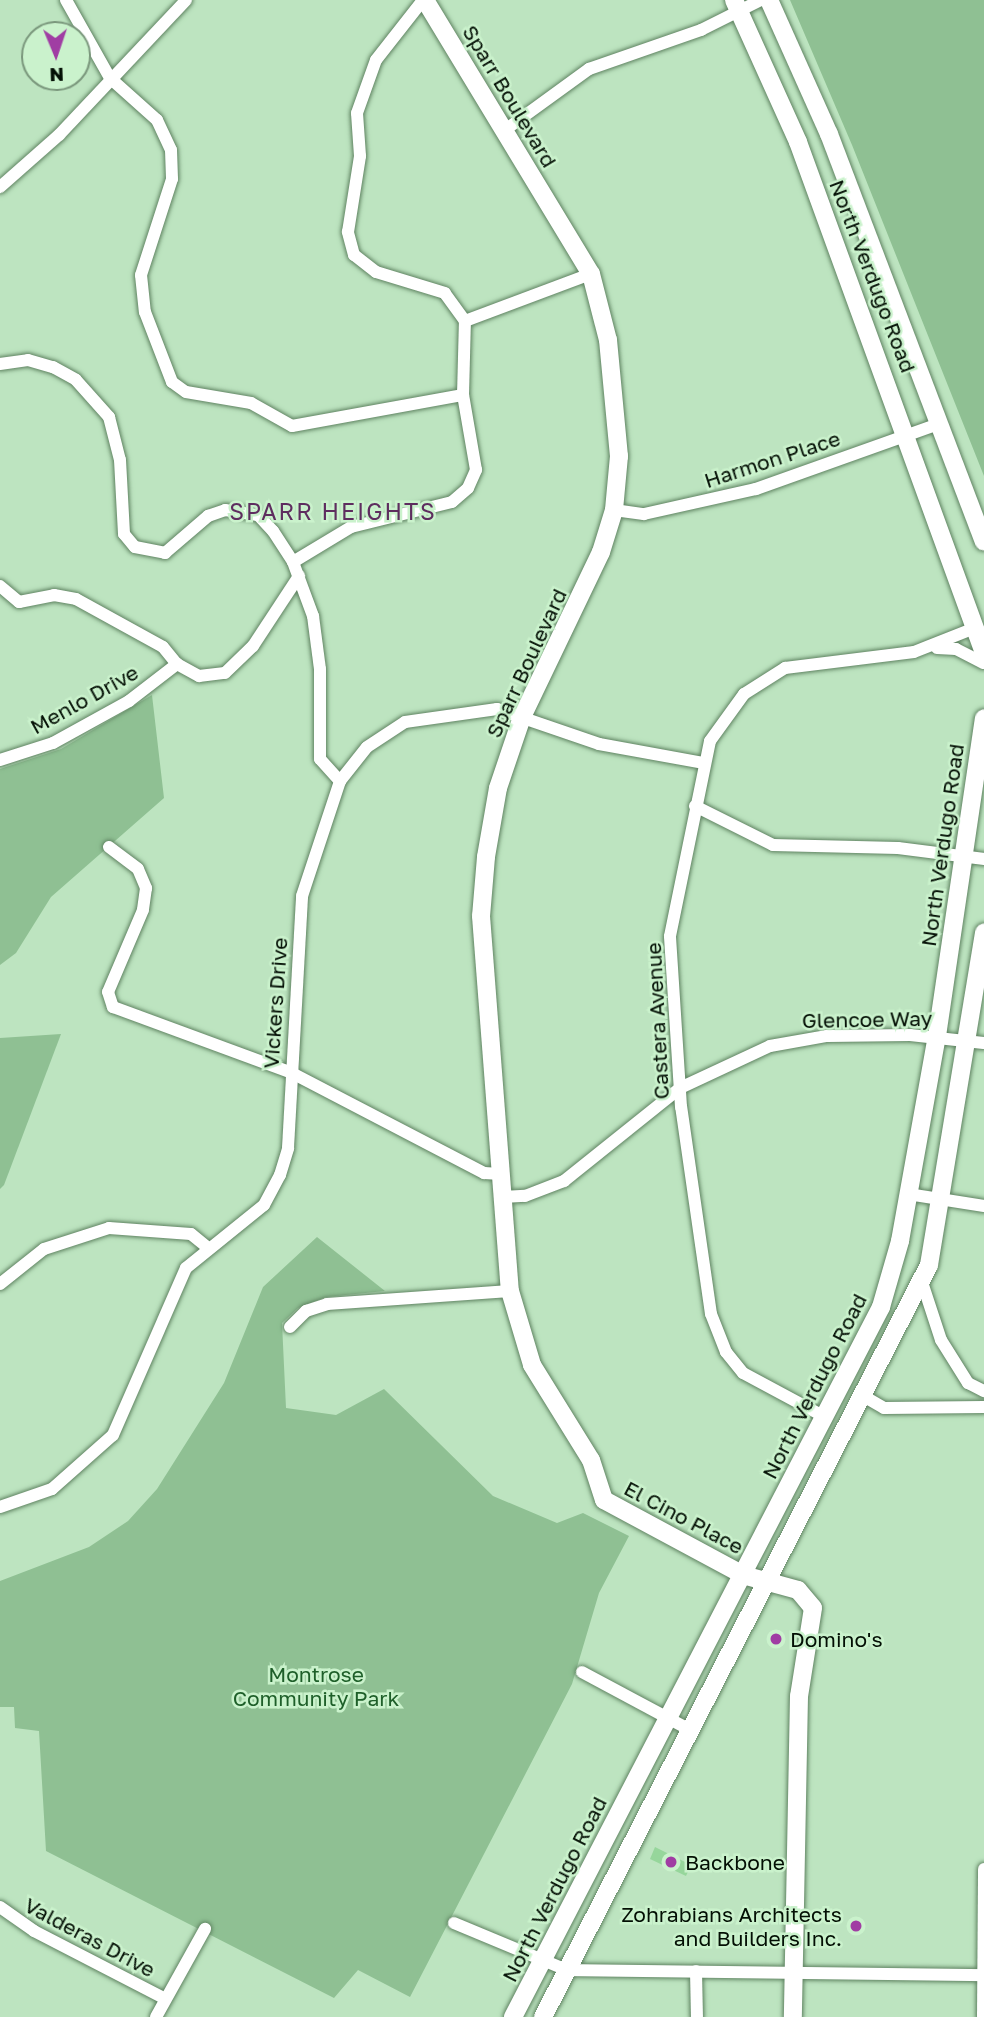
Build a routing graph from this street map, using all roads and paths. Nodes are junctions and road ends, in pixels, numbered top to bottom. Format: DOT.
graph roads {
  1 [pos="66,0"];
  2 [pos="186,0"];
  3 [pos="424,0"];
  4 [pos="761,0"];
  5 [pos="769,0"];
  6 [pos="736,5"];
  7 [pos="110,78"];
  8 [pos="505,131"];
  9 [pos="0,187"];
  10 [pos="591,274"];
  11 [pos="465,321"];
  12 [pos="0,364"];
  13 [pos="463,395"];
  14 [pos="939,424"];
  15 [pos="909,434"];
  16 [pos="614,510"];
  17 [pos="984,542"];
  18 [pos="293,562"];
  19 [pos="299,576"];
  20 [pos="0,586"];
  21 [pos="981,622"];
  22 [pos="933,647"];
  23 [pos="984,653"];
  24 [pos="984,663"];
  25 [pos="177,664"];
  26 [pos="522,717"];
  27 [pos="984,718"];
  28 [pos="0,760"];
  29 [pos="704,762"];
  30 [pos="340,781"];
  31 [pos="695,806"];
  32 [pos="109,847"];
  33 [pos="963,856"];
  34 [pos="984,859"];
  35 [pos="984,933"];
  36 [pos="937,1036"];
  37 [pos="976,1042"];
  38 [pos="290,1072"];
  39 [pos="680,1088"];
  40 [pos="501,1174"];
  41 [pos="908,1194"];
  42 [pos="502,1197"];
  43 [pos="942,1199"];
  44 [pos="984,1206"];
  45 [pos="208,1248"];
  46 [pos="922,1282"];
  47 [pos="0,1284"];
  48 [pos="510,1291"];
  49 [pos="290,1326"];
  50 [pos="984,1391"];
  51 [pos="865,1397"];
  52 [pos="984,1407"];
  53 [pos="825,1417"];
  54 [pos="604,1500"];
  55 [pos="0,1507"];
  56 [pos="743,1575"];
  57 [pos="768,1580"];
  58 [pos="582,1672"];
  59 [pos="668,1718"];
  60 [pos="692,1731"];
  61 [pos="984,1869"];
  62 [pos="0,1907"];
  63 [pos="454,1923"];
  64 [pos="205,1929"];
  65 [pos="541,1964"];
  66 [pos="567,1970"];
  67 [pos="793,1970"];
  68 [pos="696,1971"];
  69 [pos="984,1975"];
  70 [pos="164,1998"];
  71 [pos="156,2017"];
  72 [pos="513,2017"];
  73 [pos="543,2017"];
  74 [pos="697,2017"];
  75 [pos="793,2017"];
  76 [pos="983,2017"];
  1 -- 7 [label="street"];
  2 -- 7 [label="street"];
  3 -- 8 [label="main road, Sparr Boulevard"];
  3 -- 11 [label="street"];
  4 -- 6 [label="street"];
  5 -- 14 [label="main road, North Verdugo Road"];
  6 -- 8 [label="street"];
  6 -- 15 [label="main road, North Verdugo Road"];
  7 -- 9 [label="street"];
  7 -- 13 [label="street"];
  8 -- 10 [label="main road, Sparr Boulevard"];
  10 -- 11 [label="street"];
  10 -- 16 [label="main road, Sparr Boulevard"];
  11 -- 13 [label="street"];
  12 -- 18 [label="street"];
  13 -- 18 [label="street"];
  14 -- 15 [label="street, Harmon Place"];
  14 -- 17 [label="main road, North Verdugo Road"];
  15 -- 16 [label="street, Harmon Place"];
  15 -- 21 [label="main road, North Verdugo Road"];
  16 -- 26 [label="main road, Sparr Boulevard"];
  18 -- 19 [label="street"];
  19 -- 25 [label="street"];
  19 -- 30 [label="street"];
  20 -- 25 [label="street"];
  21 -- 22 [label="street, Castera Avenue"];
  21 -- 23 [label="main road, North Verdugo Road"];
  22 -- 24 [label="street, Castera Avenue"];
  22 -- 29 [label="street, Castera Avenue"];
  25 -- 28 [label="street, Menlo Drive"];
  26 -- 29 [label="street, Vickers Drive"];
  26 -- 30 [label="street, Vickers Drive"];
  26 -- 40 [label="main road, Sparr Boulevard"];
  27 -- 33 [label="main road, North Verdugo Road"];
  29 -- 31 [label="street, Castera Avenue"];
  30 -- 38 [label="street, Vickers Drive"];
  31 -- 33 [label="street"];
  31 -- 39 [label="street, Castera Avenue"];
  32 -- 38 [label="street"];
  33 -- 34 [label="street"];
  33 -- 36 [label="main road, North Verdugo Road"];
  35 -- 37 [label="main road"];
  36 -- 37 [label="street, Glencoe Way"];
  36 -- 39 [label="street, Glencoe Way"];
  36 -- 41 [label="main road, North Verdugo Road"];
  37 -- 43 [label="main road"];
  38 -- 40 [label="street"];
  38 -- 45 [label="street, Vickers Drive"];
  39 -- 42 [label="street, Glencoe Way"];
  39 -- 53 [label="street, Castera Avenue"];
  40 -- 42 [label="main road, Sparr Boulevard"];
  41 -- 43 [label="street"];
  41 -- 53 [label="main road, North Verdugo Road"];
  42 -- 48 [label="main road, Sparr Boulevard"];
  43 -- 44 [label="street"];
  43 -- 46 [label="main road"];
  45 -- 47 [label="street"];
  45 -- 55 [label="street, Vickers Drive"];
  46 -- 50 [label="street"];
  46 -- 51 [label="main road"];
  48 -- 49 [label="street"];
  48 -- 54 [label="main road, Sparr Boulevard"];
  51 -- 52 [label="street"];
  51 -- 57 [label="main road"];
  53 -- 56 [label="main road, North Verdugo Road"];
  54 -- 56 [label="main road, El Cino Place"];
  56 -- 57 [label="main road, El Cino Place"];
  56 -- 59 [label="main road, North Verdugo Road"];
  57 -- 60 [label="main road"];
  57 -- 67 [label="main road, El Cino Place"];
  58 -- 59 [label="street"];
  59 -- 60 [label="street"];
  59 -- 65 [label="main road, North Verdugo Road"];
  60 -- 66 [label="main road"];
  61 -- 69 [label="street"];
  62 -- 70 [label="street, Valderas Drive"];
  63 -- 65 [label="street"];
  64 -- 70 [label="street"];
  65 -- 66 [label="street"];
  65 -- 72 [label="main road, North Verdugo Road"];
  66 -- 68 [label="street"];
  66 -- 73 [label="main road"];
  67 -- 68 [label="street"];
  67 -- 69 [label="street"];
  67 -- 75 [label="main road, El Cino Place"];
  68 -- 74 [label="street"];
  69 -- 76 [label="street"];
  70 -- 71 [label="street"];
}
